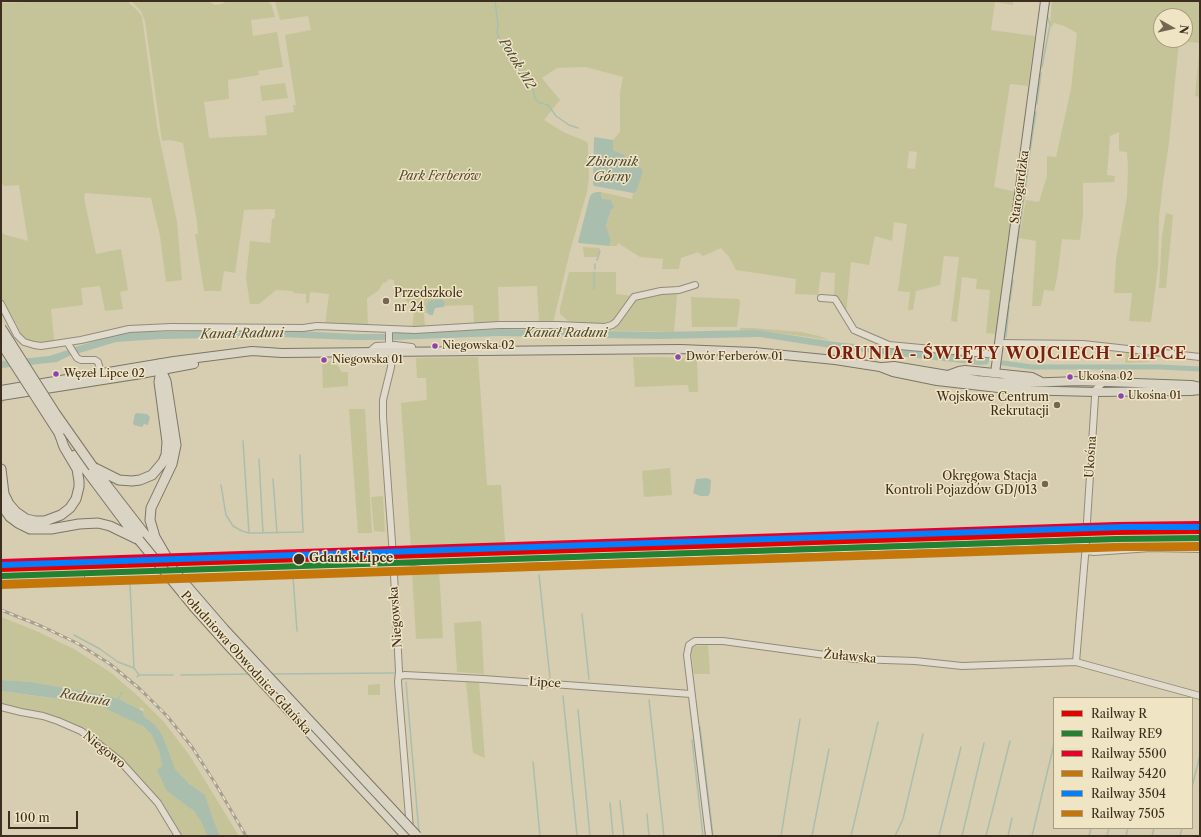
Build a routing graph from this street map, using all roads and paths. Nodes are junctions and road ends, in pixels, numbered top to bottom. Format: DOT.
graph roads {
  1 [pos="1045,1"];
  2 [pos="695,285"];
  3 [pos="821,298"];
  4 [pos="1,304"];
  5 [pos="1,328"];
  6 [pos="389,331"];
  7 [pos="1,343"];
  8 [pos="999,343"];
  9 [pos="68,345"];
  10 [pos="390,346"];
  11 [pos="998,355"];
  12 [pos="1200,357"];
  13 [pos="160,367"];
  14 [pos="880,367"];
  15 [pos="101,373"];
  16 [pos="995,373"];
  17 [pos="948,375"];
  18 [pos="937,381"];
  19 [pos="1041,382"];
  20 [pos="1087,382"];
  21 [pos="1104,382"];
  22 [pos="1200,389"];
  23 [pos="1,390"];
  24 [pos="1051,391"];
  25 [pos="1095,392"];
  26 [pos="165,395"];
  27 [pos="1,396"];
  28 [pos="60,433"];
  29 [pos="93,467"];
  30 [pos="1,469"];
  31 [pos="1,504"];
  32 [pos="1087,522"];
  33 [pos="139,540"];
  34 [pos="1200,549"];
  35 [pos="1086,551"];
  36 [pos="393,569"];
  37 [pos="173,570"];
  38 [pos="88,577"];
  39 [pos="1076,662"];
  40 [pos="399,676"];
  41 [pos="691,694"];
  42 [pos="1200,696"];
  43 [pos="1,707"];
  44 [pos="178,836"];
  45 [pos="406,836"];
  46 [pos="411,836"];
  47 [pos="417,836"];
  48 [pos="709,836"];
  1 -- 8 [label="main road, Starogardzka"];
  2 -- 6 [label="street"];
  3 -- 11 [label="street"];
  4 -- 9 [label="street"];
  5 -- 29 [label="highway, Południowa Obwodnica Gdańska, bridge"];
  6 -- 9 [label="street"];
  6 -- 10 [label="street, Niegowska"];
  7 -- 28 [label="highway, Południowa Obwodnica Gdańska, bridge"];
  8 -- 11 [label="main road, Starogardzka"];
  8 -- 12 [label="street"];
  9 -- 15 [label="street"];
  10 -- 13 [label="main road"];
  10 -- 14 [label="main road"];
  10 -- 36 [label="street, Niegowska"];
  11 -- 16 [label="main road, Starogardzka"];
  13 -- 15 [label="main road"];
  13 -- 26 [label="highway"];
  13 -- 27 [label="main road"];
  14 -- 17 [label="main road"];
  14 -- 18 [label="main road"];
  15 -- 23 [label="main road"];
  16 -- 17 [label="main road"];
  16 -- 19 [label="main road"];
  17 -- 18 [label="main road"];
  17 -- 19 [label="main road"];
  18 -- 24 [label="main road"];
  19 -- 20 [label="main road"];
  19 -- 24 [label="main road"];
  20 -- 21 [label="main road"];
  20 -- 25 [label="street"];
  21 -- 22 [label="main road"];
  21 -- 25 [label="street"];
  22 -- 25 [label="main road"];
  24 -- 25 [label="main road"];
  25 -- 32 [label="street, Ukośna"];
  26 -- 29 [label="highway"];
  26 -- 37 [label="highway"];
  28 -- 30 [label="highway"];
  28 -- 33 [label="highway, Południowa Obwodnica Gdańska"];
  29 -- 37 [label="highway, Południowa Obwodnica Gdańska"];
  31 -- 33 [label="highway"];
  33 -- 45 [label="highway, Południowa Obwodnica Gdańska, bridge"];
  34 -- 35 [label="street"];
  35 -- 36 [label="street"];
  35 -- 39 [label="street"];
  36 -- 38 [label="street"];
  36 -- 40 [label="street, Niegowska"];
  37 -- 47 [label="highway, Południowa Obwodnica Gdańska, bridge"];
  39 -- 41 [label="street, Żuławska"];
  39 -- 42 [label="street, Żuławska"];
  40 -- 41 [label="street, Lipce"];
  40 -- 46 [label="street, Niegowska"];
  41 -- 48 [label="street, Żuławska"];
  43 -- 44 [label="street, Niegowo"];
}
